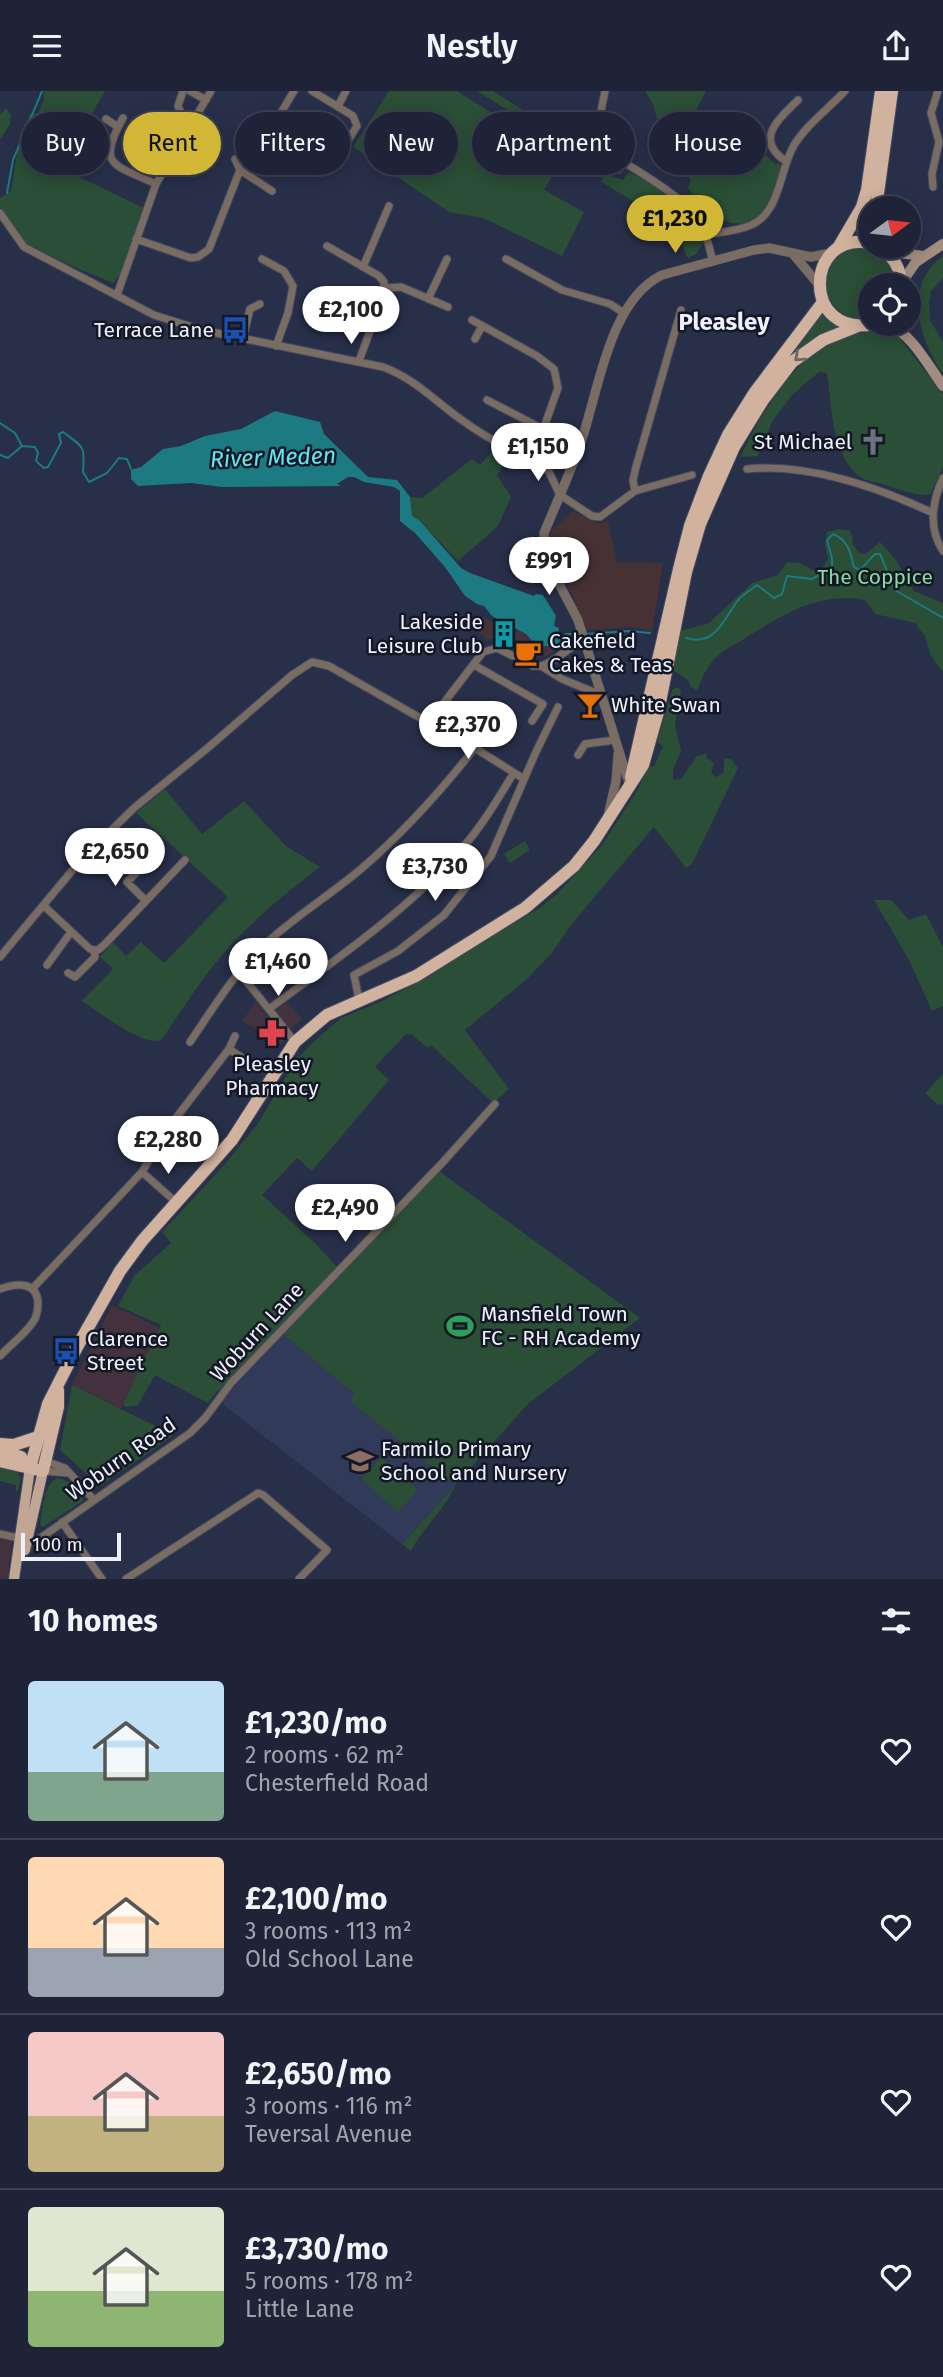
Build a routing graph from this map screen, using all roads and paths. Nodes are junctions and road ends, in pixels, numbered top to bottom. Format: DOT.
graph roads {
  1 [pos="183,91"];
  2 [pos="190,91"];
  3 [pos="211,91"];
  4 [pos="294,91"];
  5 [pos="312,91"];
  6 [pos="346,91"];
  7 [pos="605,91"];
  8 [pos="845,91"];
  9 [pos="881,91"];
  10 [pos="892,91"];
  11 [pos="938,91"];
  12 [pos="206,100"];
  13 [pos="798,100"];
  14 [pos="338,106"];
  15 [pos="181,112"];
  16 [pos="199,112"];
  17 [pos="280,112"];
  18 [pos="347,112"];
  19 [pos="350,114"];
  20 [pos="123,118"];
  21 [pos="109,121"];
  22 [pos="118,127"];
  23 [pos="350,137"];
  24 [pos="787,162"];
  25 [pos="161,175"];
  26 [pos="238,175"];
  27 [pos="248,175"];
  28 [pos="156,184"];
  29 [pos="933,187"];
  30 [pos="272,191"];
  31 [pos="878,196"];
  32 [pos="389,212"];
  33 [pos="0,213"];
  34 [pos="705,235"];
  35 [pos="136,239"];
  36 [pos="858,242"];
  37 [pos="943,244"];
  38 [pos="327,246"];
  39 [pos="835,251"];
  40 [pos="794,255"];
  41 [pos="922,256"];
  42 [pos="447,258"];
  43 [pos="262,259"];
  44 [pos="713,261"];
  45 [pos="510,263"];
  46 [pos="363,267"];
  47 [pos="910,273"];
  48 [pos="819,285"];
  49 [pos="384,288"];
  50 [pos="117,295"];
  51 [pos="428,299"];
  52 [pos="823,302"];
  53 [pos="260,304"];
  54 [pos="448,307"];
  55 [pos="681,310"];
  56 [pos="624,313"];
  57 [pos="472,320"];
  58 [pos="858,325"];
  59 [pos="858,325"];
  60 [pos="482,326"];
  61 [pos="904,336"];
  62 [pos="909,336"];
  63 [pos="243,339"];
  64 [pos="475,339"];
  65 [pos="911,343"];
  66 [pos="276,346"];
  67 [pos="359,361"];
  68 [pos="943,386"];
  69 [pos="487,400"];
  70 [pos="543,429"];
  71 [pos="533,458"];
  72 [pos="574,463"];
  73 [pos="747,469"];
  74 [pos="692,475"];
  75 [pos="943,478"];
  76 [pos="635,491"];
  77 [pos="560,495"];
  78 [pos="933,513"];
  79 [pos="943,551"];
  80 [pos="584,640"];
  81 [pos="474,665"];
  82 [pos="541,666"];
  83 [pos="600,692"];
  84 [pos="558,707"];
  85 [pos="433,717"];
  86 [pos="532,721"];
  87 [pos="615,740"];
  88 [pos="474,748"];
  89 [pos="618,752"];
  90 [pos="578,755"];
  91 [pos="513,774"];
  92 [pos="524,779"];
  93 [pos="629,785"];
  94 [pos="606,823"];
  95 [pos="185,860"];
  96 [pos="136,873"];
  97 [pos="146,901"];
  98 [pos="44,906"];
  99 [pos="71,932"];
  100 [pos="94,950"];
  101 [pos="0,957"];
  102 [pos="47,965"];
  103 [pos="239,972"];
  104 [pos="68,973"];
  105 [pos="359,1000"];
  106 [pos="269,1009"];
  107 [pos="235,1036"];
  108 [pos="190,1041"];
  109 [pos="295,1042"];
  110 [pos="229,1049"];
  111 [pos="242,1057"];
  112 [pos="495,1104"];
  113 [pos="142,1172"];
  114 [pos="177,1203"];
  115 [pos="33,1288"];
  116 [pos="0,1289"];
  117 [pos="0,1356"];
  118 [pos="58,1386"];
  119 [pos="217,1401"];
  120 [pos="38,1437"];
  121 [pos="0,1444"];
  122 [pos="0,1451"];
  123 [pos="0,1461"];
  124 [pos="38,1465"];
  125 [pos="94,1500"];
  126 [pos="62,1523"];
  127 [pos="0,1534"];
  128 [pos="23,1539"];
  129 [pos="39,1539"];
  130 [pos="14,1579"];
  131 [pos="21,1579"];
  132 [pos="102,1579"];
  133 [pos="126,1579"];
  134 [pos="299,1579"];
  1 -- 15 [label="street"];
  2 -- 12 [label="street"];
  3 -- 12 [label="street"];
  4 -- 17 [label="street"];
  5 -- 14 [label="street"];
  6 -- 14 [label="street"];
  7 -- 34 [label="street"];
  8 -- 24 [label="street"];
  9 -- 39 [label="highway"];
  10 -- 31 [label="highway"];
  11 -- 29 [label="street"];
  12 -- 16 [label="street"];
  13 -- 24 [label="street"];
  14 -- 18 [label="street"];
  19 -- 23 [label="street"];
  20 -- 22 [label="street"];
  21 -- 22 [label="street"];
  22 -- 28 [label="street"];
  24 -- 34 [label="street"];
  25 -- 28 [label="street"];
  26 -- 35 [label="street"];
  27 -- 30 [label="street"];
  28 -- 35 [label="street"];
  32 -- 46 [label="street"];
  33 -- 50 [label="street"];
  34 -- 44 [label="street"];
  35 -- 50 [label="street"];
  36 -- 39 [label="highway"];
  37 -- 41 [label="main road"];
  38 -- 46 [label="street"];
  39 -- 40 [label="street"];
  39 -- 48 [label="highway"];
  40 -- 44 [label="street"];
  40 -- 48 [label="street"];
  41 -- 47 [label="main road"];
  42 -- 51 [label="street"];
  43 -- 66 [label="street"];
  44 -- 56 [label="street"];
  45 -- 56 [label="street"];
  46 -- 49 [label="street"];
  48 -- 52 [label="highway"];
  49 -- 51 [label="street"];
  49 -- 67 [label="street"];
  50 -- 63 [label="street"];
  51 -- 54 [label="street"];
  52 -- 58 [label="highway"];
  52 -- 93 [label="highway"];
  53 -- 63 [label="street"];
  55 -- 76 [label="street"];
  56 -- 72 [label="street"];
  57 -- 60 [label="street"];
  59 -- 93 [label="highway, one-way"];
  60 -- 64 [label="street"];
  60 -- 70 [label="street"];
  61 -- 65 [label="main road"];
  62 -- 65 [label="main road"];
  63 -- 66 [label="street"];
  65 -- 68 [label="main road"];
  66 -- 67 [label="street"];
  67 -- 71 [label="street"];
  69 -- 70 [label="street"];
  70 -- 71 [label="street"];
  71 -- 72 [label="street"];
  71 -- 77 [label="street"];
  72 -- 77 [label="street"];
  73 -- 78 [label="street"];
  74 -- 76 [label="street"];
  75 -- 78 [label="street"];
  76 -- 77 [label="street"];
  77 -- 80 [label="street"];
  78 -- 79 [label="street"];
  80 -- 82 [label="street"];
  80 -- 83 [label="street"];
  81 -- 82 [label="street"];
  81 -- 85 [label="street"];
  81 -- 86 [label="street"];
  82 -- 83 [label="street"];
  83 -- 87 [label="street"];
  84 -- 92 [label="street"];
  85 -- 88 [label="street"];
  85 -- 98 [label="street"];
  87 -- 89 [label="street"];
  87 -- 90 [label="street"];
  88 -- 91 [label="street"];
  88 -- 103 [label="street"];
  89 -- 93 [label="street"];
  89 -- 94 [label="street"];
  91 -- 92 [label="street"];
  91 -- 106 [label="street"];
  92 -- 105 [label="street"];
  93 -- 94 [label="highway"];
  94 -- 105 [label="highway"];
  95 -- 97 [label="street"];
  96 -- 97 [label="street"];
  97 -- 100 [label="street"];
  98 -- 99 [label="street"];
  98 -- 101 [label="street"];
  99 -- 100 [label="street"];
  99 -- 102 [label="street"];
  100 -- 104 [label="street"];
  103 -- 106 [label="street"];
  103 -- 108 [label="street"];
  105 -- 109 [label="highway"];
  106 -- 109 [label="street"];
  107 -- 110 [label="street"];
  109 -- 114 [label="highway"];
  110 -- 111 [label="street"];
  110 -- 113 [label="street"];
  112 -- 119 [label="street, Woburn Lane"];
  113 -- 114 [label="street"];
  113 -- 115 [label="street"];
  114 -- 118 [label="highway"];
  115 -- 116 [label="street"];
  115 -- 117 [label="street"];
  118 -- 120 [label="highway"];
  118 -- 124 [label="highway"];
  119 -- 125 [label="street, Woburn Road"];
  120 -- 121 [label="highway"];
  120 -- 124 [label="highway"];
  122 -- 124 [label="highway"];
  123 -- 124 [label="highway"];
  124 -- 125 [label="street"];
  124 -- 128 [label="main road"];
  125 -- 126 [label="street, Woburn Road"];
  126 -- 129 [label="street, Woburn Road"];
  126 -- 132 [label="street"];
  127 -- 128 [label="street"];
  128 -- 130 [label="main road"];
  128 -- 131 [label="main road"];
  133 -- 134 [label="street"];
}
